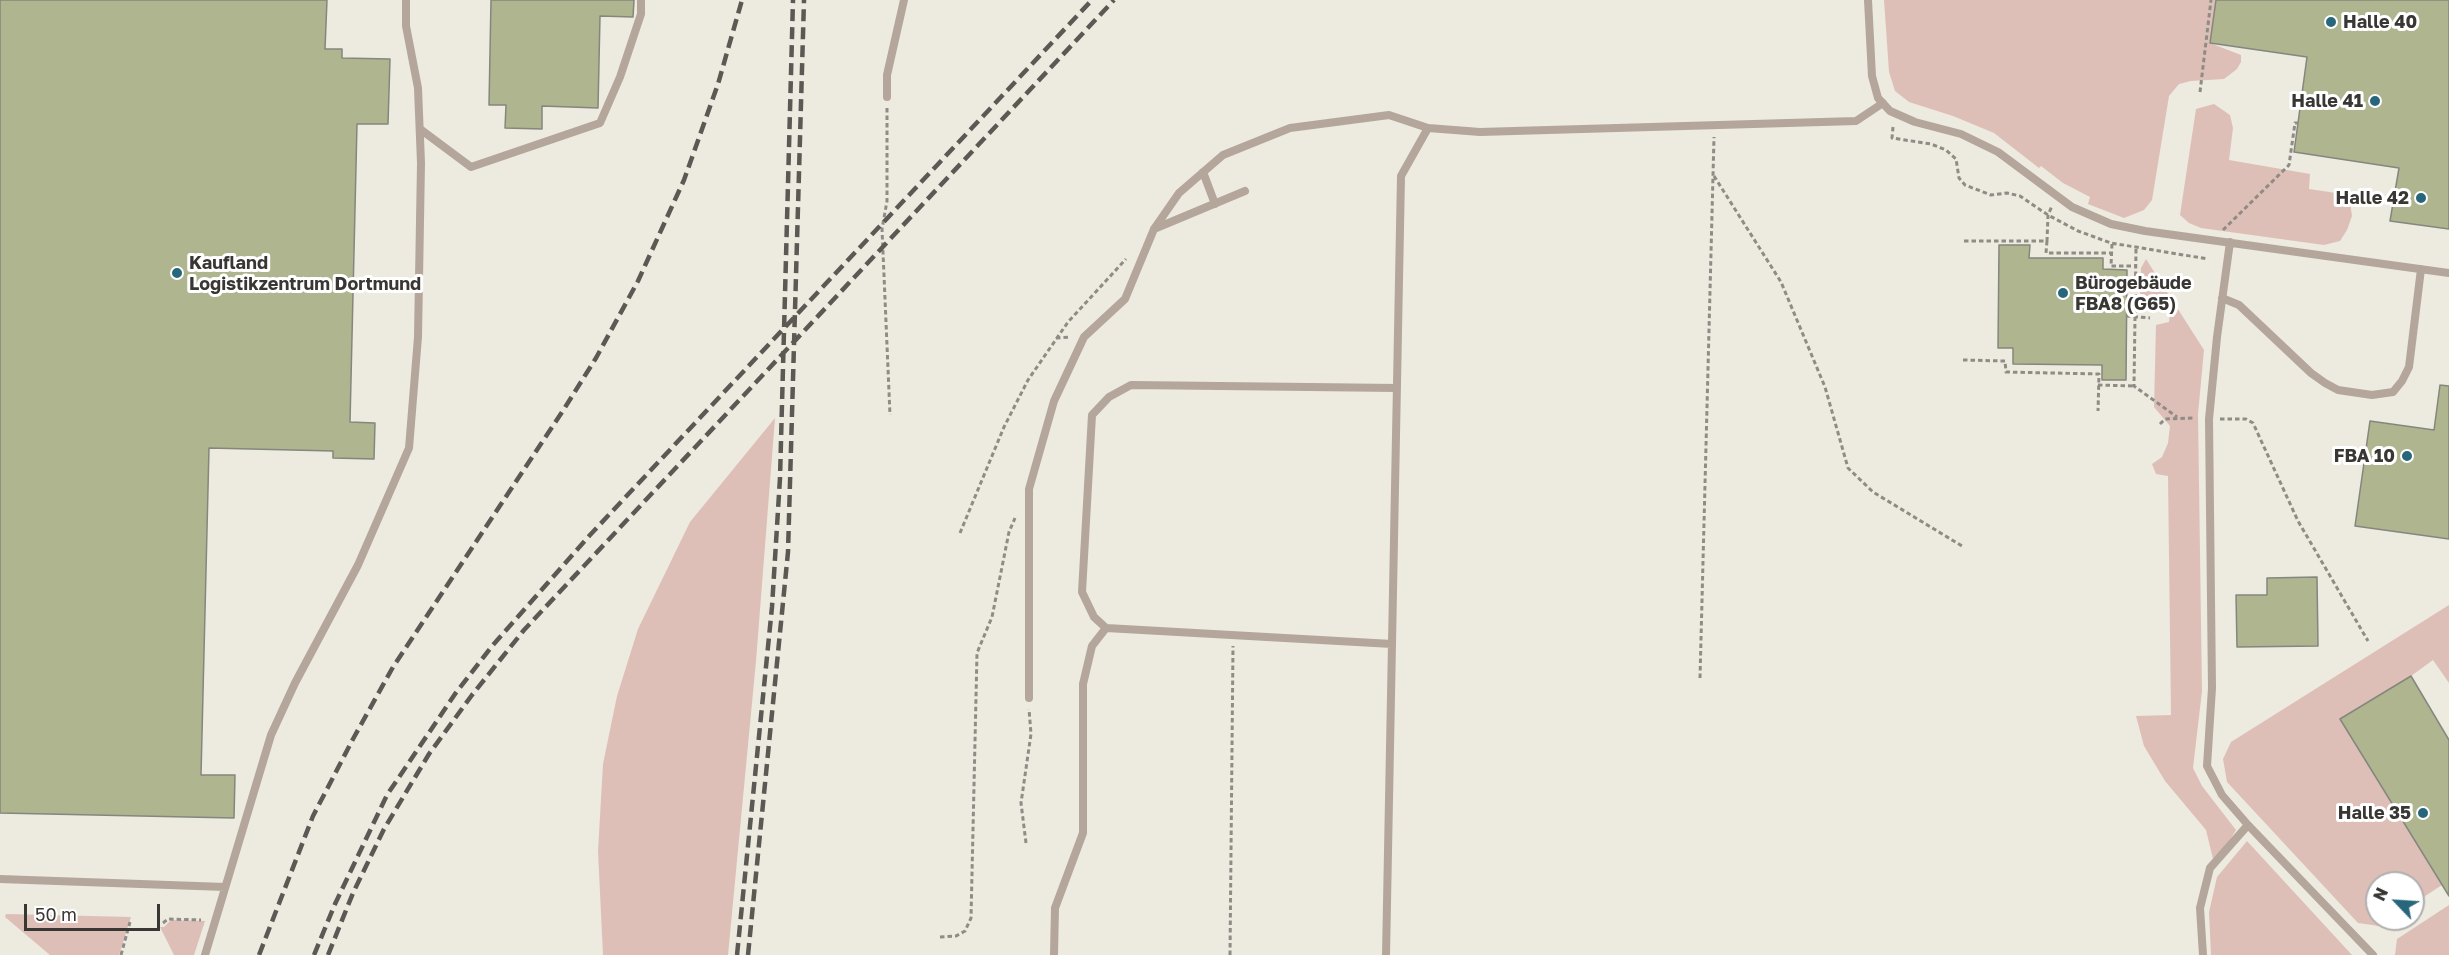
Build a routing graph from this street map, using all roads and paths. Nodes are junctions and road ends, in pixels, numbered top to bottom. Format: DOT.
graph roads {
  1 [pos="406,0"];
  2 [pos="641,0"];
  3 [pos="904,0"];
  4 [pos="1868,0"];
  5 [pos="2211,0"];
  6 [pos="2200,92"];
  7 [pos="887,97"];
  8 [pos="1883,103"];
  9 [pos="1894,113"];
  10 [pos="2298,123"];
  11 [pos="1714,126"];
  12 [pos="1428,128"];
  13 [pos="420,129"];
  14 [pos="1203,172"];
  15 [pos="1713,174"];
  16 [pos="1245,191"];
  17 [pos="2057,196"];
  18 [pos="1215,204"];
  19 [pos="2048,215"];
  20 [pos="1154,229"];
  21 [pos="2213,239"];
  22 [pos="1964,241"];
  23 [pos="2046,241"];
  24 [pos="2230,242"];
  25 [pos="2112,247"];
  26 [pos="2136,249"];
  27 [pos="2112,253"];
  28 [pos="1130,255"];
  29 [pos="2208,259"];
  30 [pos="2135,266"];
  31 [pos="2421,269"];
  32 [pos="2449,273"];
  33 [pos="2222,298"];
  34 [pos="2126,316"];
  35 [pos="2134,317"];
  36 [pos="2150,318"];
  37 [pos="1963,360"];
  38 [pos="2098,385"];
  39 [pos="2134,386"];
  40 [pos="1397,388"];
  41 [pos="2098,411"];
  42 [pos="890,415"];
  43 [pos="2178,418"];
  44 [pos="2209,419"];
  45 [pos="2160,424"];
  46 [pos="1019,511"];
  47 [pos="960,533"];
  48 [pos="1962,546"];
  49 [pos="1107,628"];
  50 [pos="1233,635"];
  51 [pos="2368,641"];
  52 [pos="1392,644"];
  53 [pos="1700,678"];
  54 [pos="1029,698"];
  55 [pos="2248,825"];
  56 [pos="1026,843"];
  57 [pos="0,879"];
  58 [pos="225,887"];
  59 [pos="203,920"];
  60 [pos="130,922"];
  61 [pos="163,924"];
  62 [pos="940,937"];
  63 [pos="121,955"];
  64 [pos="205,955"];
  65 [pos="1053,955"];
  66 [pos="1230,955"];
  67 [pos="1386,955"];
  68 [pos="2203,955"];
  69 [pos="2373,955"];
  1 -- 13 [label="lane"];
  2 -- 13 [label="lane"];
  3 -- 7 [label="lane"];
  4 -- 8 [label="lane"];
  5 -- 6 [label="path"];
  7 -- 42 [label="path"];
  8 -- 9 [label="lane"];
  8 -- 11 [label="lane"];
  9 -- 17 [label="lane"];
  9 -- 19 [label="path"];
  10 -- 21 [label="path"];
  11 -- 12 [label="lane"];
  11 -- 15 [label="path"];
  12 -- 14 [label="lane"];
  12 -- 40 [label="lane"];
  13 -- 58 [label="lane"];
  14 -- 18 [label="lane"];
  14 -- 20 [label="lane"];
  15 -- 48 [label="path"];
  15 -- 53 [label="path"];
  16 -- 18 [label="lane"];
  17 -- 19 [label="path"];
  17 -- 21 [label="lane"];
  18 -- 20 [label="lane"];
  19 -- 23 [label="path"];
  19 -- 26 [label="path"];
  20 -- 54 [label="lane"];
  21 -- 24 [label="lane"];
  22 -- 23 [label="path"];
  23 -- 27 [label="path"];
  24 -- 31 [label="lane"];
  24 -- 33 [label="lane"];
  25 -- 27 [label="path"];
  26 -- 29 [label="path"];
  26 -- 30 [label="path"];
  27 -- 30 [label="path"];
  28 -- 47 [label="path"];
  30 -- 35 [label="path"];
  31 -- 32 [label="lane"];
  31 -- 33 [label="lane"];
  33 -- 44 [label="lane"];
  34 -- 35 [label="path"];
  35 -- 36 [label="path"];
  35 -- 39 [label="path"];
  37 -- 38 [label="path"];
  38 -- 39 [label="path"];
  38 -- 41 [label="path"];
  39 -- 43 [label="path"];
  40 -- 49 [label="lane"];
  40 -- 52 [label="lane"];
  43 -- 44 [label="path"];
  43 -- 45 [label="path"];
  44 -- 51 [label="path"];
  44 -- 55 [label="lane"];
  46 -- 62 [label="path"];
  49 -- 50 [label="lane"];
  49 -- 65 [label="lane"];
  50 -- 52 [label="lane"];
  50 -- 66 [label="path"];
  52 -- 67 [label="lane"];
  54 -- 56 [label="path"];
  55 -- 68 [label="lane"];
  55 -- 69 [label="lane"];
  57 -- 58 [label="lane"];
  58 -- 64 [label="lane"];
  59 -- 61 [label="path"];
  60 -- 63 [label="path"];
}
